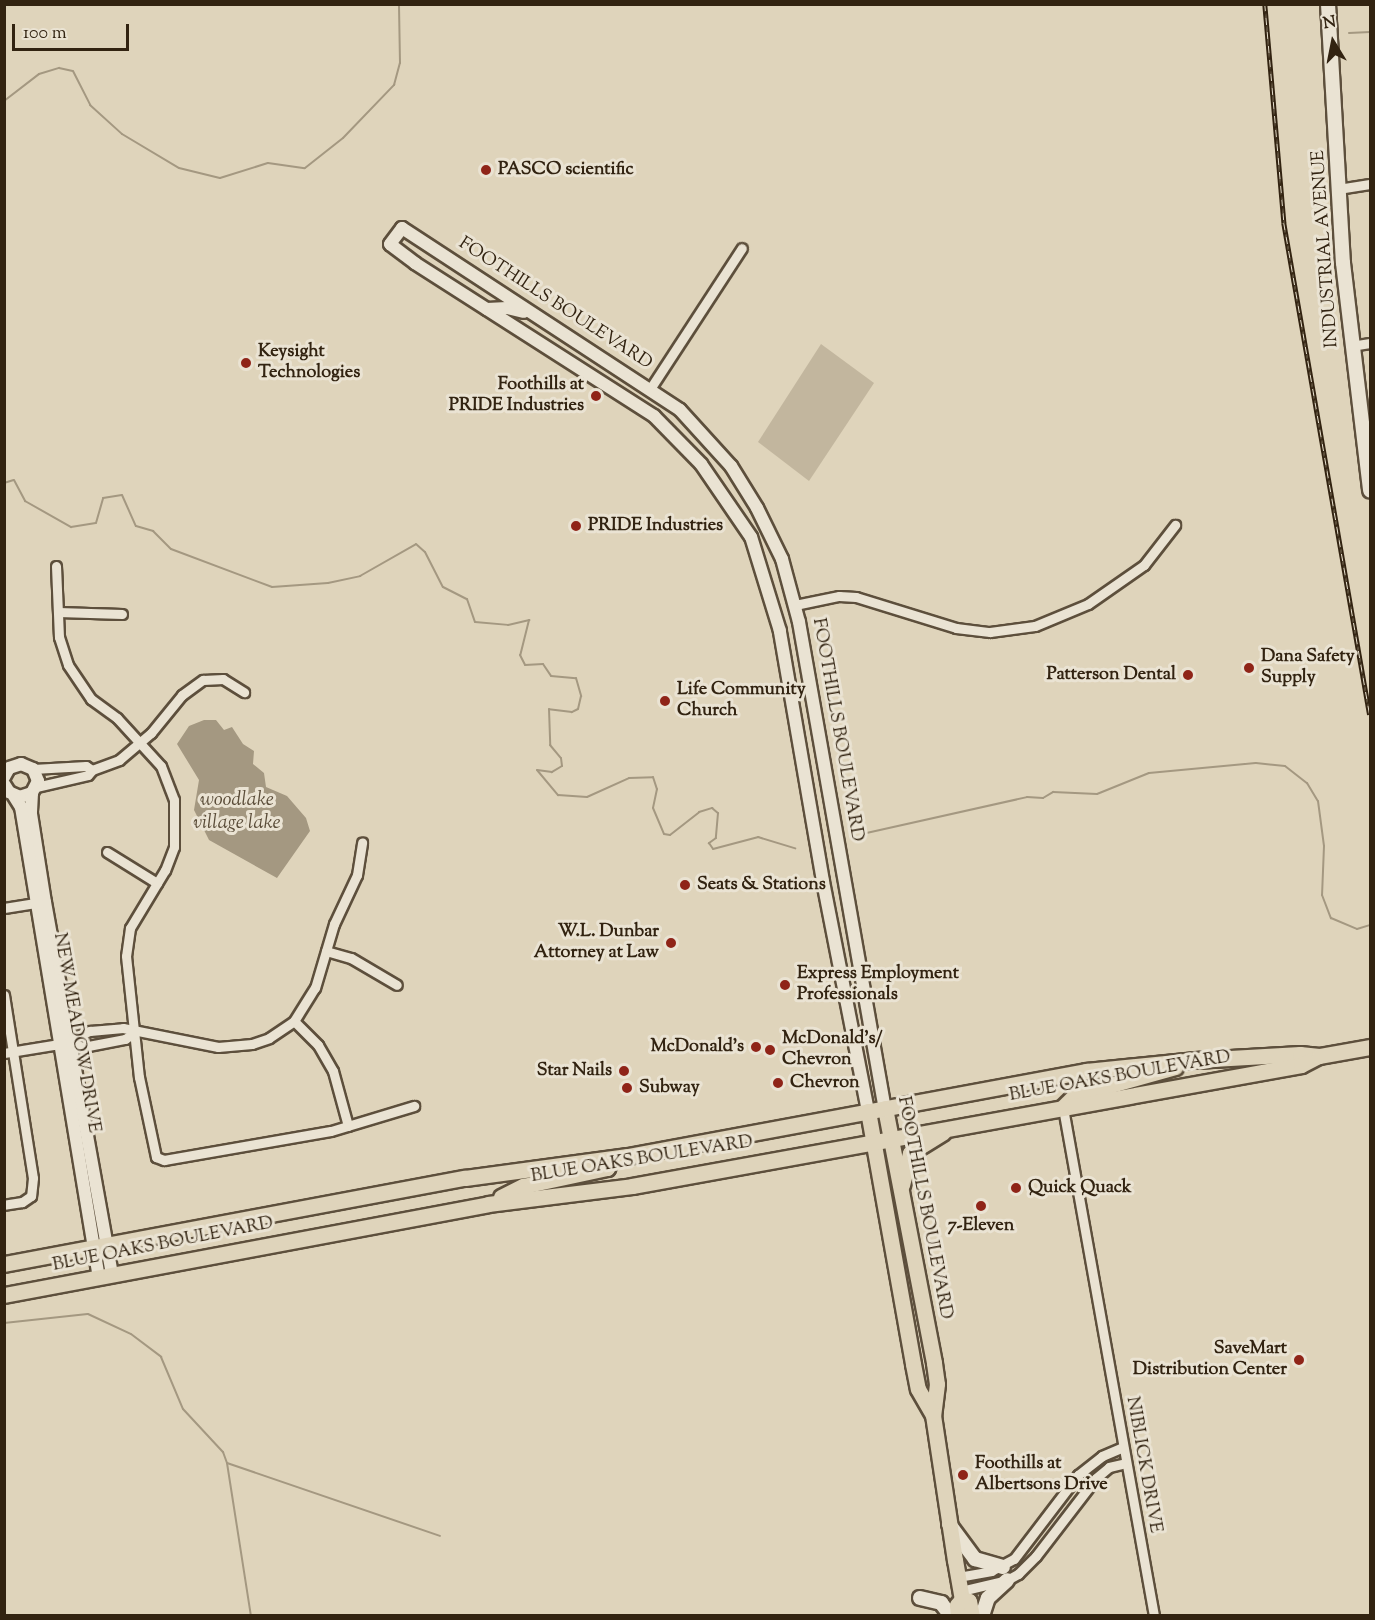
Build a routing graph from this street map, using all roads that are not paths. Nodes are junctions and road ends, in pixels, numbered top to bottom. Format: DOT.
graph roads {
  1 [pos="1329,4"];
  2 [pos="1371,184"];
  3 [pos="1338,189"];
  4 [pos="742,248"];
  5 [pos="487,309"];
  6 [pos="537,315"];
  7 [pos="1371,343"];
  8 [pos="1351,346"];
  9 [pos="650,388"];
  10 [pos="639,405"];
  11 [pos="1371,490"];
  12 [pos="1175,525"];
  13 [pos="56,566"];
  14 [pos="795,605"];
  15 [pos="774,609"];
  16 [pos="58,612"];
  17 [pos="122,614"];
  18 [pos="244,692"];
  19 [pos="141,742"];
  20 [pos="33,769"];
  21 [pos="72,773"];
  22 [pos="5,777"];
  23 [pos="34,790"];
  24 [pos="8,791"];
  25 [pos="362,842"];
  26 [pos="107,852"];
  27 [pos="157,883"];
  28 [pos="40,902"];
  29 [pos="4,908"];
  30 [pos="326,951"];
  31 [pos="397,985"];
  32 [pos="4,996"];
  33 [pos="294,1021"];
  34 [pos="105,1029"];
  35 [pos="135,1032"];
  36 [pos="107,1042"];
  37 [pos="64,1043"];
  38 [pos="1371,1047"];
  39 [pos="9,1052"];
  40 [pos="1319,1056"];
  41 [pos="1195,1060"];
  42 [pos="414,1106"];
  43 [pos="885,1108"];
  44 [pos="1063,1108"];
  45 [pos="868,1112"];
  46 [pos="348,1126"];
  47 [pos="954,1126"];
  48 [pos="890,1137"];
  49 [pos="873,1140"];
  50 [pos="612,1158"];
  51 [pos="900,1197"];
  52 [pos="488,1204"];
  53 [pos="4,1205"];
  54 [pos="100,1247"];
  55 [pos="4,1264"];
  56 [pos="106,1276"];
  57 [pos="4,1295"];
  58 [pos="906,1326"];
  59 [pos="934,1363"];
  60 [pos="933,1414"];
  61 [pos="1123,1447"];
  62 [pos="1126,1463"];
  63 [pos="949,1524"];
  64 [pos="1003,1566"];
  65 [pos="1008,1580"];
  66 [pos="960,1589"];
  67 [pos="920,1598"];
  68 [pos="951,1616"];
  69 [pos="958,1616"];
  70 [pos="972,1616"];
  71 [pos="982,1616"];
  72 [pos="1154,1616"];
  1 -- 3 [label="main road, INDUSTRIAL AVENUE"];
  2 -- 3 [label="street"];
  3 -- 8 [label="main road, INDUSTRIAL AVENUE"];
  4 -- 9 [label="street"];
  5 -- 6 [label="street"];
  5 -- 6 [label="street, FOOTHILLS BOULEVARD"];
  5 -- 10 [label="street, FOOTHILLS BOULEVARD"];
  6 -- 9 [label="street, FOOTHILLS BOULEVARD"];
  7 -- 8 [label="street"];
  8 -- 11 [label="main road, INDUSTRIAL AVENUE"];
  9 -- 10 [label="street"];
  9 -- 14 [label="street, FOOTHILLS BOULEVARD"];
  10 -- 15 [label="street, FOOTHILLS BOULEVARD"];
  12 -- 14 [label="street"];
  13 -- 16 [label="street"];
  14 -- 15 [label="street"];
  14 -- 43 [label="street, FOOTHILLS BOULEVARD"];
  15 -- 45 [label="street, FOOTHILLS BOULEVARD"];
  16 -- 17 [label="street"];
  16 -- 19 [label="street"];
  18 -- 19 [label="street"];
  19 -- 21 [label="street"];
  19 -- 27 [label="street"];
  20 -- 21 [label="street"];
  20 -- 22 [label="street"];
  20 -- 23 [label="street, NEW MEADOW DRIVE"];
  21 -- 23 [label="street"];
  23 -- 24 [label="street"];
  23 -- 28 [label="street, NEW MEADOW DRIVE"];
  24 -- 28 [label="street, NEW MEADOW DRIVE"];
  25 -- 30 [label="street"];
  26 -- 27 [label="street"];
  27 -- 35 [label="street"];
  28 -- 29 [label="street"];
  28 -- 37 [label="street, NEW MEADOW DRIVE"];
  30 -- 31 [label="street"];
  30 -- 33 [label="street"];
  32 -- 39 [label="street"];
  33 -- 35 [label="street"];
  33 -- 46 [label="street"];
  34 -- 35 [label="street"];
  34 -- 36 [label="street"];
  34 -- 37 [label="street"];
  35 -- 36 [label="street"];
  35 -- 46 [label="street"];
  36 -- 37 [label="street"];
  37 -- 39 [label="street"];
  37 -- 54 [label="street, NEW MEADOW DRIVE"];
  38 -- 40 [label="main road, BLUE OAKS BOULEVARD"];
  39 -- 53 [label="street"];
  40 -- 41 [label="main road, BLUE OAKS BOULEVARD"];
  40 -- 44 [label="main road, BLUE OAKS BOULEVARD"];
  41 -- 43 [label="main road, BLUE OAKS BOULEVARD"];
  41 -- 44 [label="main road"];
  42 -- 46 [label="street"];
  43 -- 45 [label="main road, BLUE OAKS BOULEVARD"];
  43 -- 48 [label="main road, FOOTHILLS BOULEVARD"];
  44 -- 47 [label="main road, BLUE OAKS BOULEVARD"];
  44 -- 61 [label="street, NIBLICK DRIVE"];
  45 -- 49 [label="main road, FOOTHILLS BOULEVARD"];
  45 -- 50 [label="main road, BLUE OAKS BOULEVARD"];
  47 -- 48 [label="main road, BLUE OAKS BOULEVARD"];
  47 -- 51 [label="main road"];
  48 -- 49 [label="main road, BLUE OAKS BOULEVARD"];
  48 -- 51 [label="main road, FOOTHILLS BOULEVARD"];
  49 -- 52 [label="main road, BLUE OAKS BOULEVARD"];
  49 -- 58 [label="main road, FOOTHILLS BOULEVARD"];
  50 -- 52 [label="main road"];
  50 -- 54 [label="main road, BLUE OAKS BOULEVARD"];
  51 -- 59 [label="main road, FOOTHILLS BOULEVARD"];
  52 -- 56 [label="main road, BLUE OAKS BOULEVARD"];
  54 -- 55 [label="main road, BLUE OAKS BOULEVARD"];
  54 -- 56 [label="street, NEW MEADOW DRIVE"];
  56 -- 57 [label="main road, BLUE OAKS BOULEVARD"];
  58 -- 59 [label="main road"];
  58 -- 60 [label="main road, FOOTHILLS BOULEVARD"];
  59 -- 60 [label="main road, FOOTHILLS BOULEVARD"];
  60 -- 63 [label="main road, FOOTHILLS BOULEVARD"];
  61 -- 62 [label="street, NIBLICK DRIVE"];
  61 -- 64 [label="street"];
  62 -- 65 [label="street"];
  62 -- 72 [label="street, NIBLICK DRIVE"];
  63 -- 64 [label="main road"];
  63 -- 66 [label="main road, FOOTHILLS BOULEVARD"];
  64 -- 66 [label="street"];
  65 -- 66 [label="street"];
  65 -- 71 [label="main road"];
  66 -- 69 [label="main road, FOOTHILLS BOULEVARD"];
  66 -- 70 [label="main road, FOOTHILLS BOULEVARD"];
  67 -- 68 [label="main road"];
}
